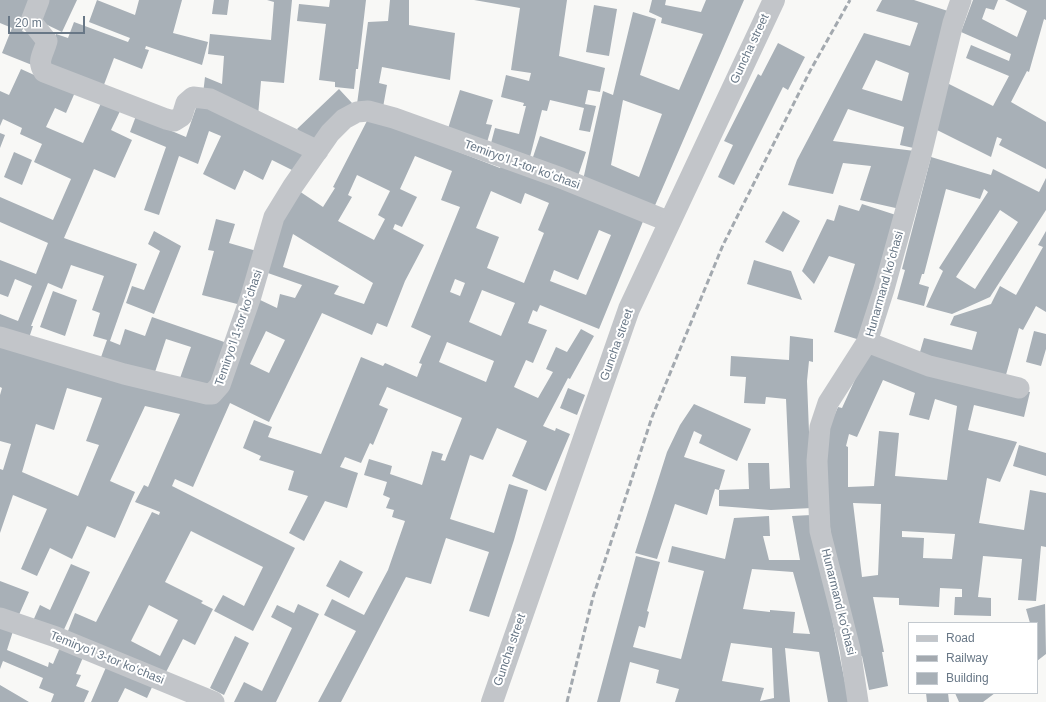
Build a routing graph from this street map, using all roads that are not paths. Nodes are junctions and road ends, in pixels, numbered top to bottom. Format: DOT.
graph roads {
  1 [pos="38,0"];
  2 [pos="774,0"];
  3 [pos="961,0"];
  4 [pos="318,151"];
  5 [pos="670,222"];
  6 [pos="0,337"];
  7 [pos="868,342"];
  8 [pos="1019,388"];
  9 [pos="0,618"];
  10 [pos="214,702"];
  11 [pos="492,702"];
  12 [pos="858,702"];
  1 -- 4 [label="street"];
  2 -- 5 [label="street, Guncha street"];
  3 -- 7 [label="street, Hunarmand koʻchasi"];
  4 -- 5 [label="street, Temiryoʻl 1-tor koʻchasi"];
  4 -- 6 [label="street, Temiryoʻl 1-tor koʻchasi"];
  5 -- 11 [label="street, Guncha street"];
  7 -- 8 [label="street"];
  7 -- 12 [label="street, Hunarmand koʻchasi"];
  9 -- 10 [label="street, Temiryoʻl 3-tor koʻchasi"];
}
